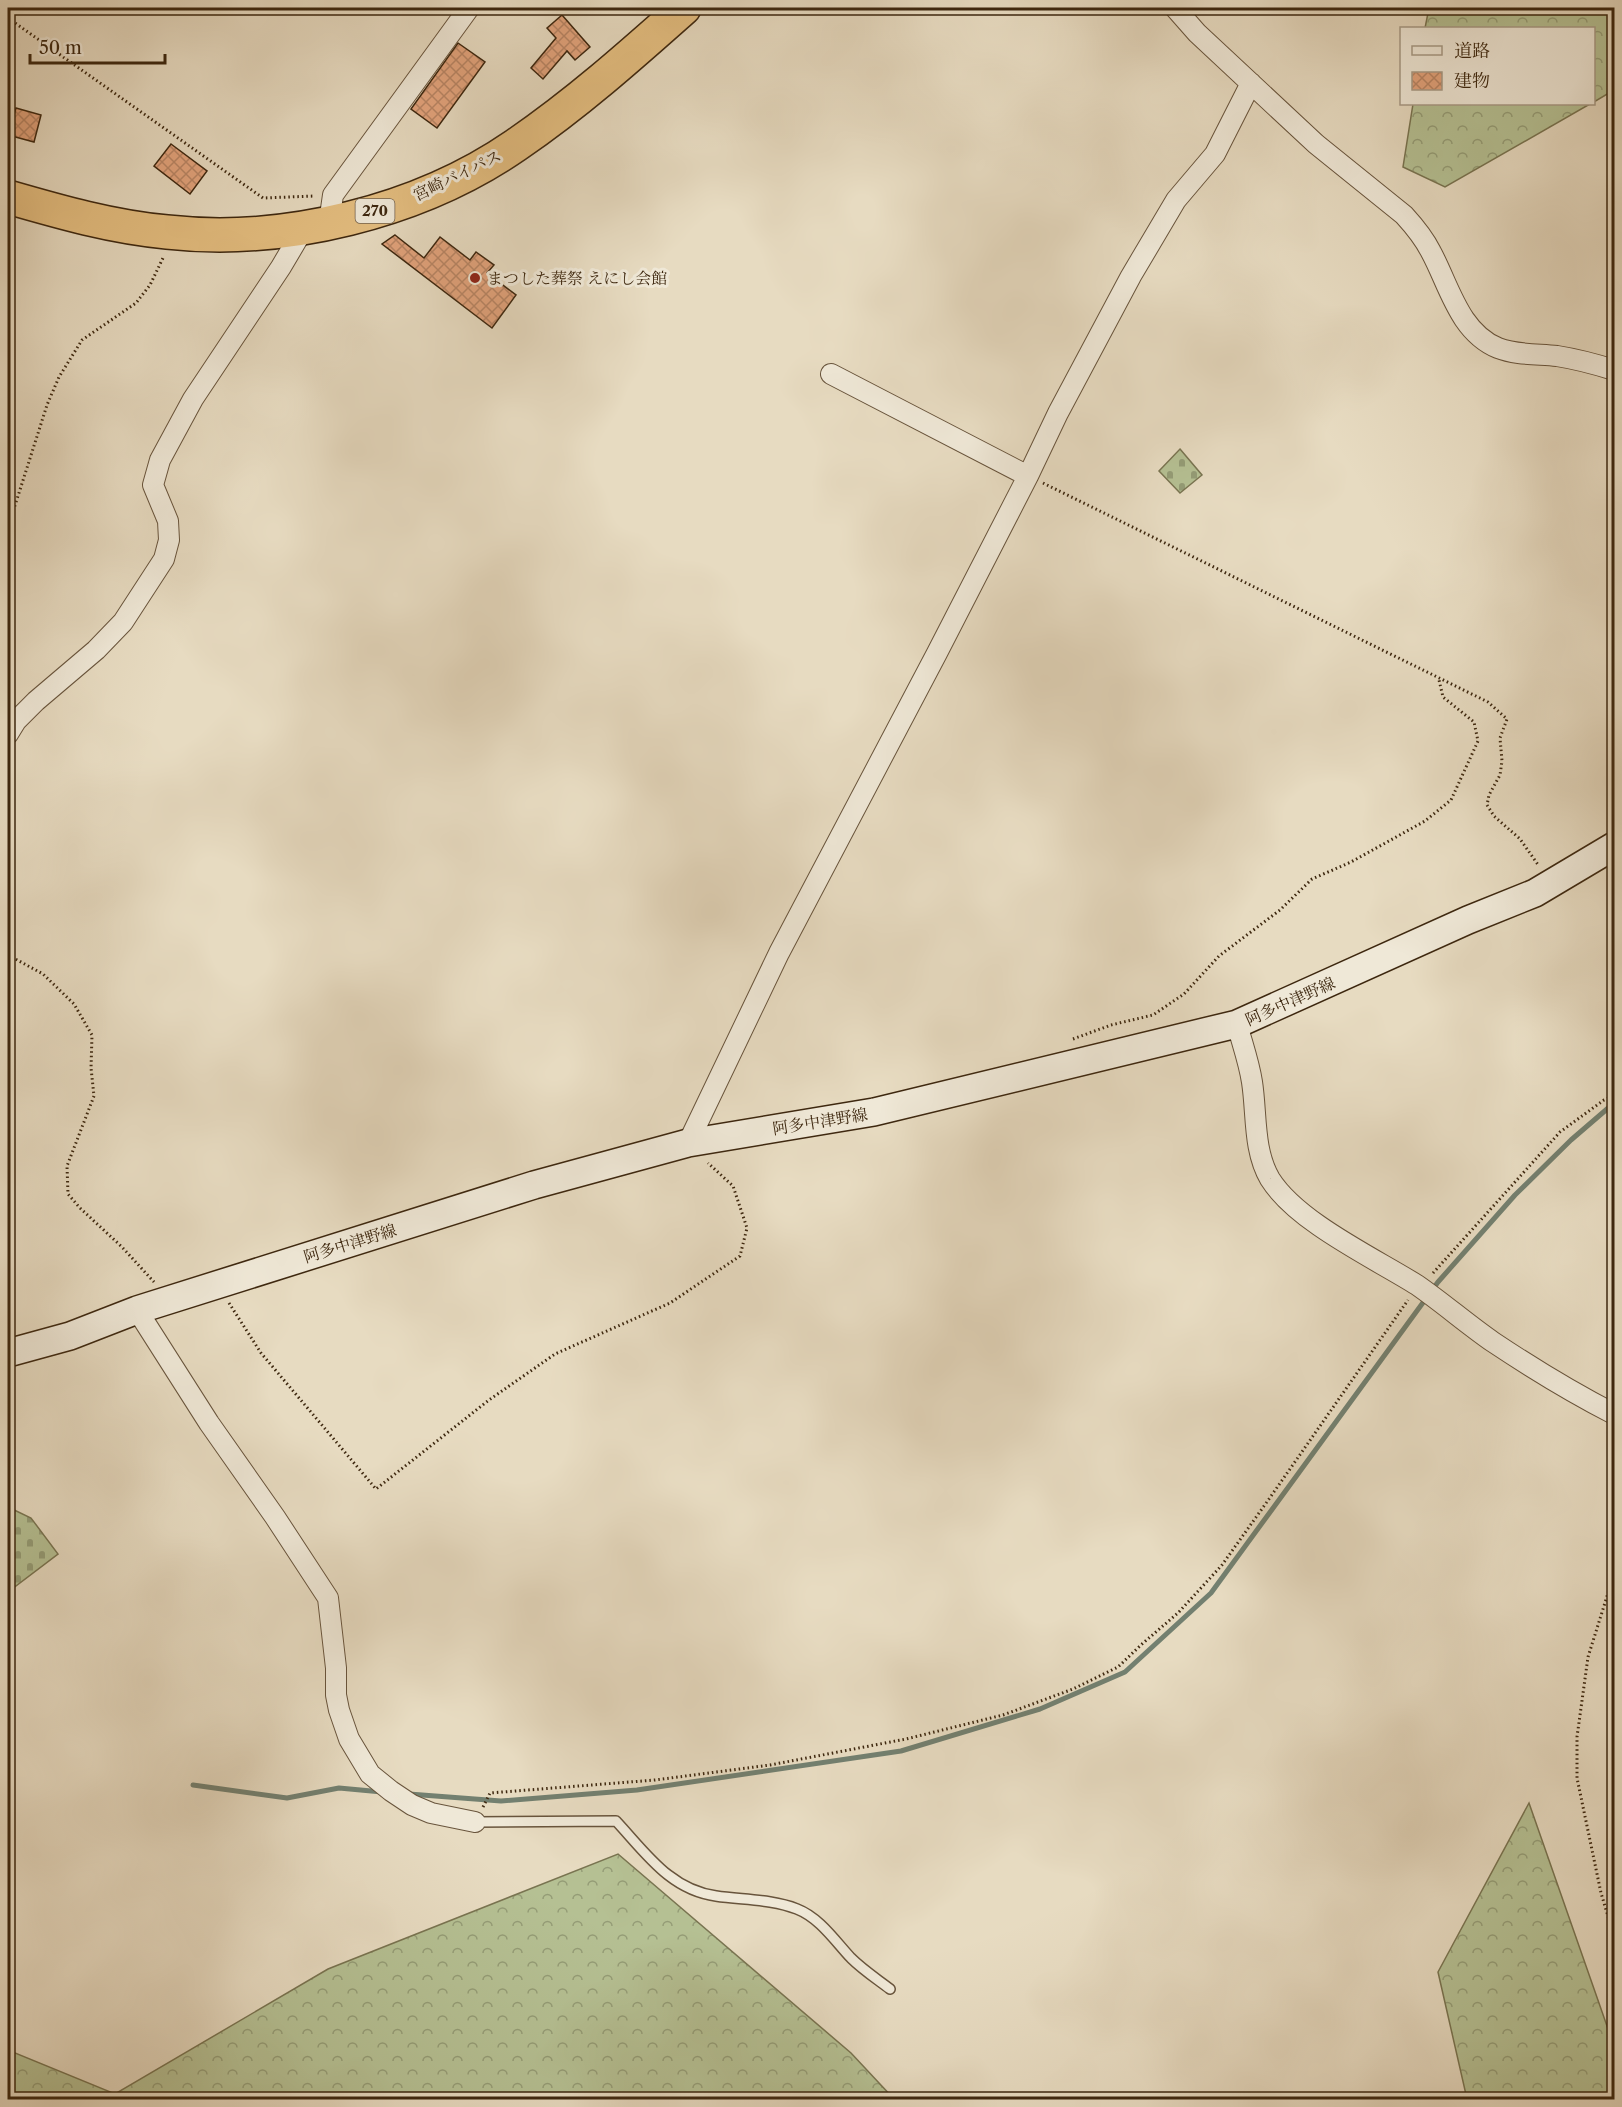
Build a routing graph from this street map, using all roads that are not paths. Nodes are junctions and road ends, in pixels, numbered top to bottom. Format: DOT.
graph roads {
  1 [pos="470,8"];
  2 [pos="684,8"];
  3 [pos="1175,8"];
  4 [pos="1251,83"];
  5 [pos="8,197"];
  6 [pos="322,215"];
  7 [pos="1614,370"];
  8 [pos="831,374"];
  9 [pos="1028,476"];
  10 [pos="8,734"];
  11 [pos="1614,846"];
  12 [pos="1238,1024"];
  13 [pos="687,1143"];
  14 [pos="137,1310"];
  15 [pos="8,1353"];
  16 [pos="1614,1414"];
  17 [pos="476,1822"];
  18 [pos="890,1989"];
  1 -- 6 [label="street"];
  2 -- 6 [label="highway, 宮崎バイパス / 270"];
  3 -- 4 [label="street"];
  4 -- 7 [label="street"];
  4 -- 9 [label="street"];
  5 -- 6 [label="highway, 宮崎バイパス / 270"];
  6 -- 10 [label="street"];
  8 -- 9 [label="street"];
  9 -- 13 [label="street"];
  11 -- 12 [label="street, 阿多中津野線"];
  12 -- 13 [label="street, 阿多中津野線"];
  12 -- 16 [label="street"];
  13 -- 14 [label="street, 阿多中津野線"];
  14 -- 15 [label="street, 阿多中津野線"];
  14 -- 17 [label="street"];
  17 -- 18 [label="lane"];
}
